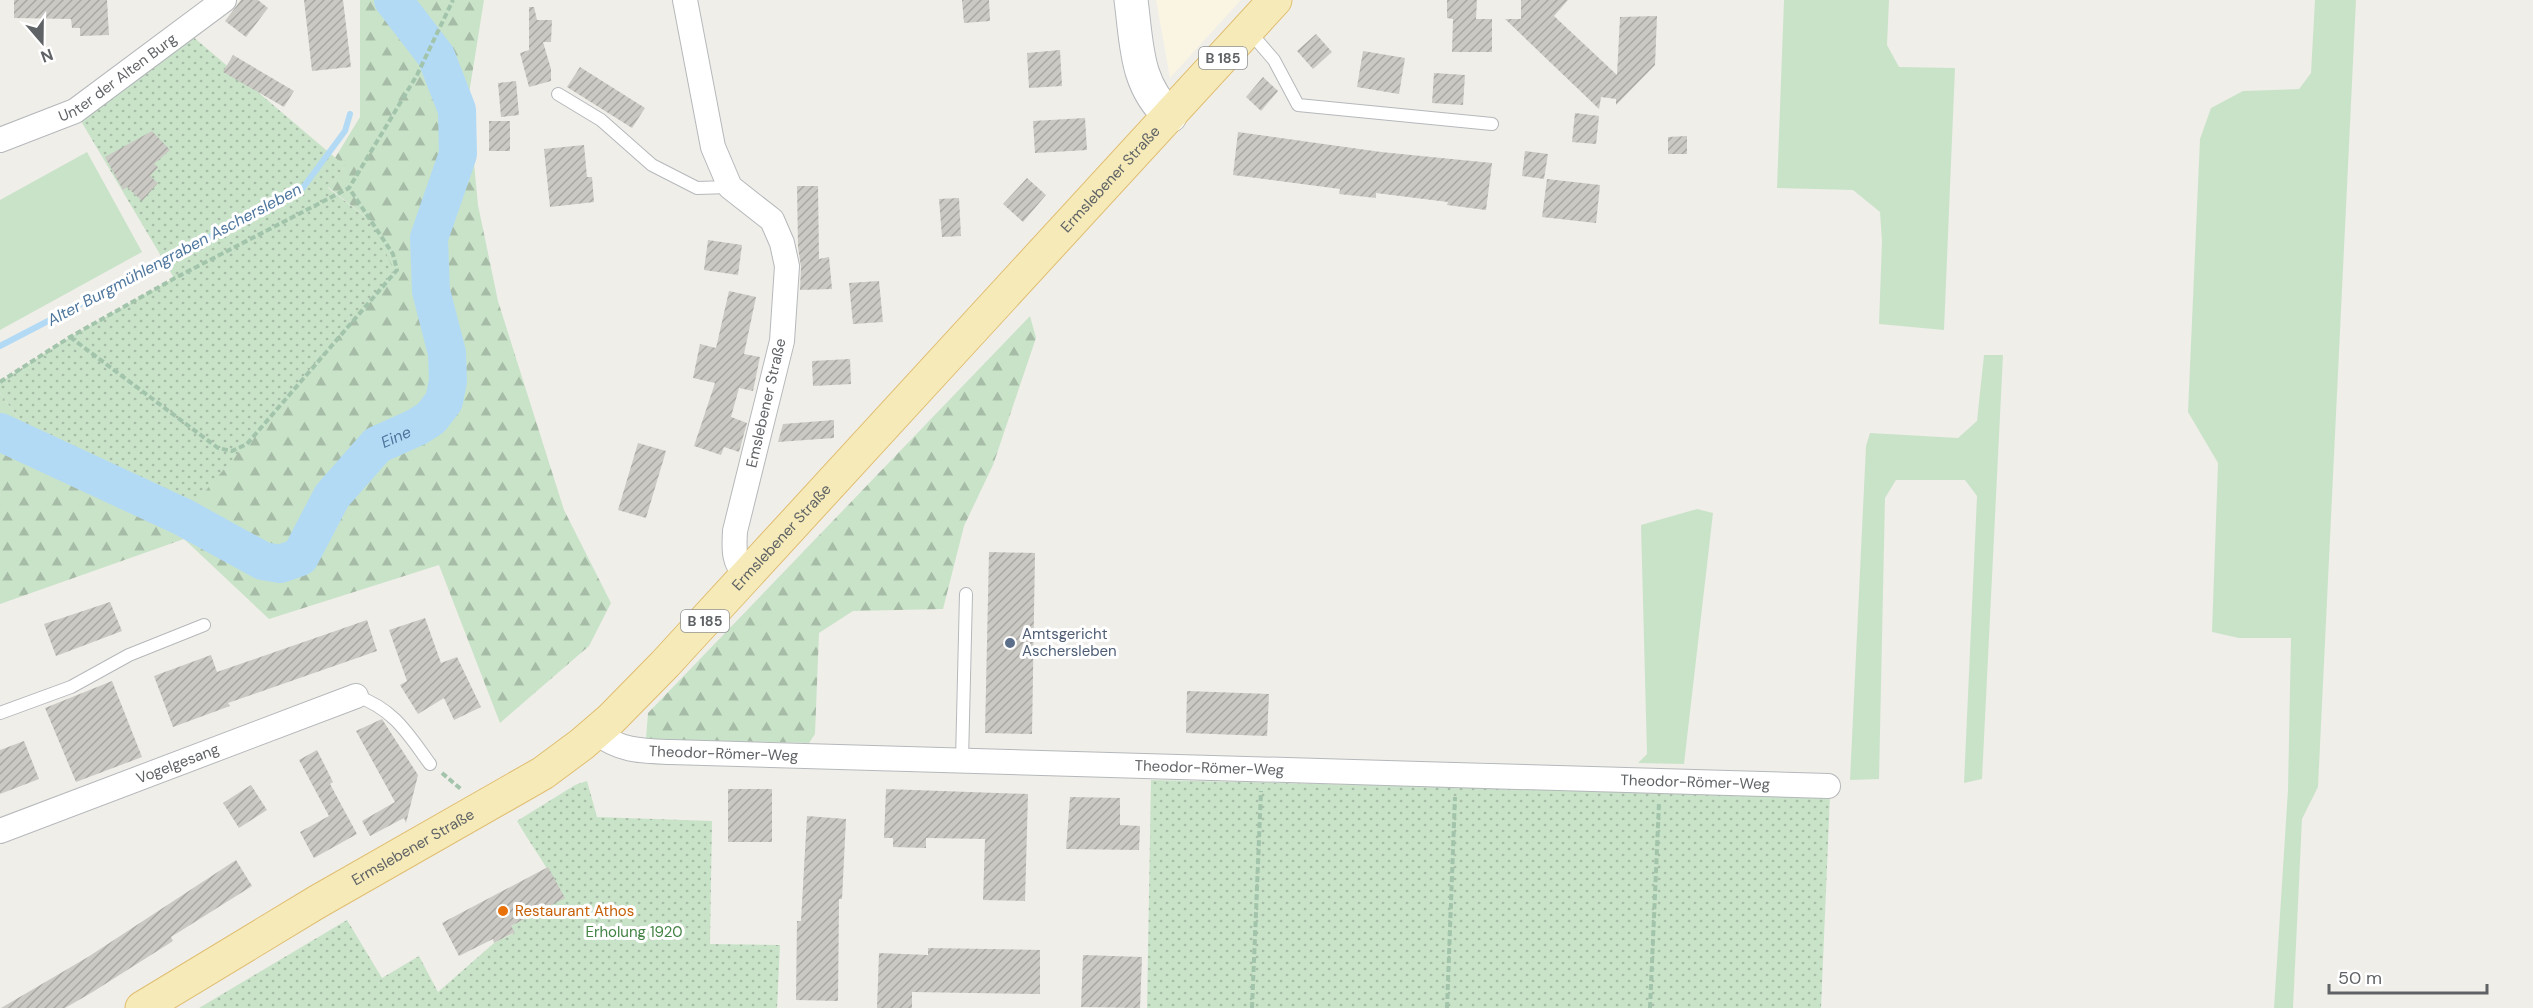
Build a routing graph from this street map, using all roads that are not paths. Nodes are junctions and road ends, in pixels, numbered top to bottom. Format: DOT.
graph roads {
  1 [pos="224,0"];
  2 [pos="685,0"];
  3 [pos="1131,0"];
  4 [pos="1275,0"];
  5 [pos="1248,30"];
  6 [pos="558,94"];
  7 [pos="1170,116"];
  8 [pos="1492,124"];
  9 [pos="0,140"];
  10 [pos="730,187"];
  11 [pos="746,576"];
  12 [pos="966,594"];
  13 [pos="204,625"];
  14 [pos="356,696"];
  15 [pos="0,713"];
  16 [pos="596,732"];
  17 [pos="962,760"];
  18 [pos="430,764"];
  19 [pos="1828,786"];
  20 [pos="0,831"];
  21 [pos="142,1008"];
  1 -- 9 [label="street, Unter der Alten Burg"];
  2 -- 10 [label="street, Emslebener Straße"];
  3 -- 7 [label="main road"];
  4 -- 5 [label="main road, Ermslebener Straße / B 185"];
  5 -- 7 [label="main road, Ermslebener Straße / B 185"];
  5 -- 8 [label="lane"];
  6 -- 10 [label="lane"];
  7 -- 11 [label="main road, Ermslebener Straße / B 185"];
  10 -- 11 [label="street, Emslebener Straße"];
  11 -- 16 [label="main road, Ermslebener Straße / B 185"];
  12 -- 17 [label="lane"];
  13 -- 15 [label="lane"];
  14 -- 18 [label="lane"];
  14 -- 20 [label="street, Vogelgesang"];
  16 -- 17 [label="street, Theodor-Römer-Weg"];
  16 -- 21 [label="main road, Ermslebener Straße / B 185"];
  17 -- 19 [label="street, Theodor-Römer-Weg"];
}
